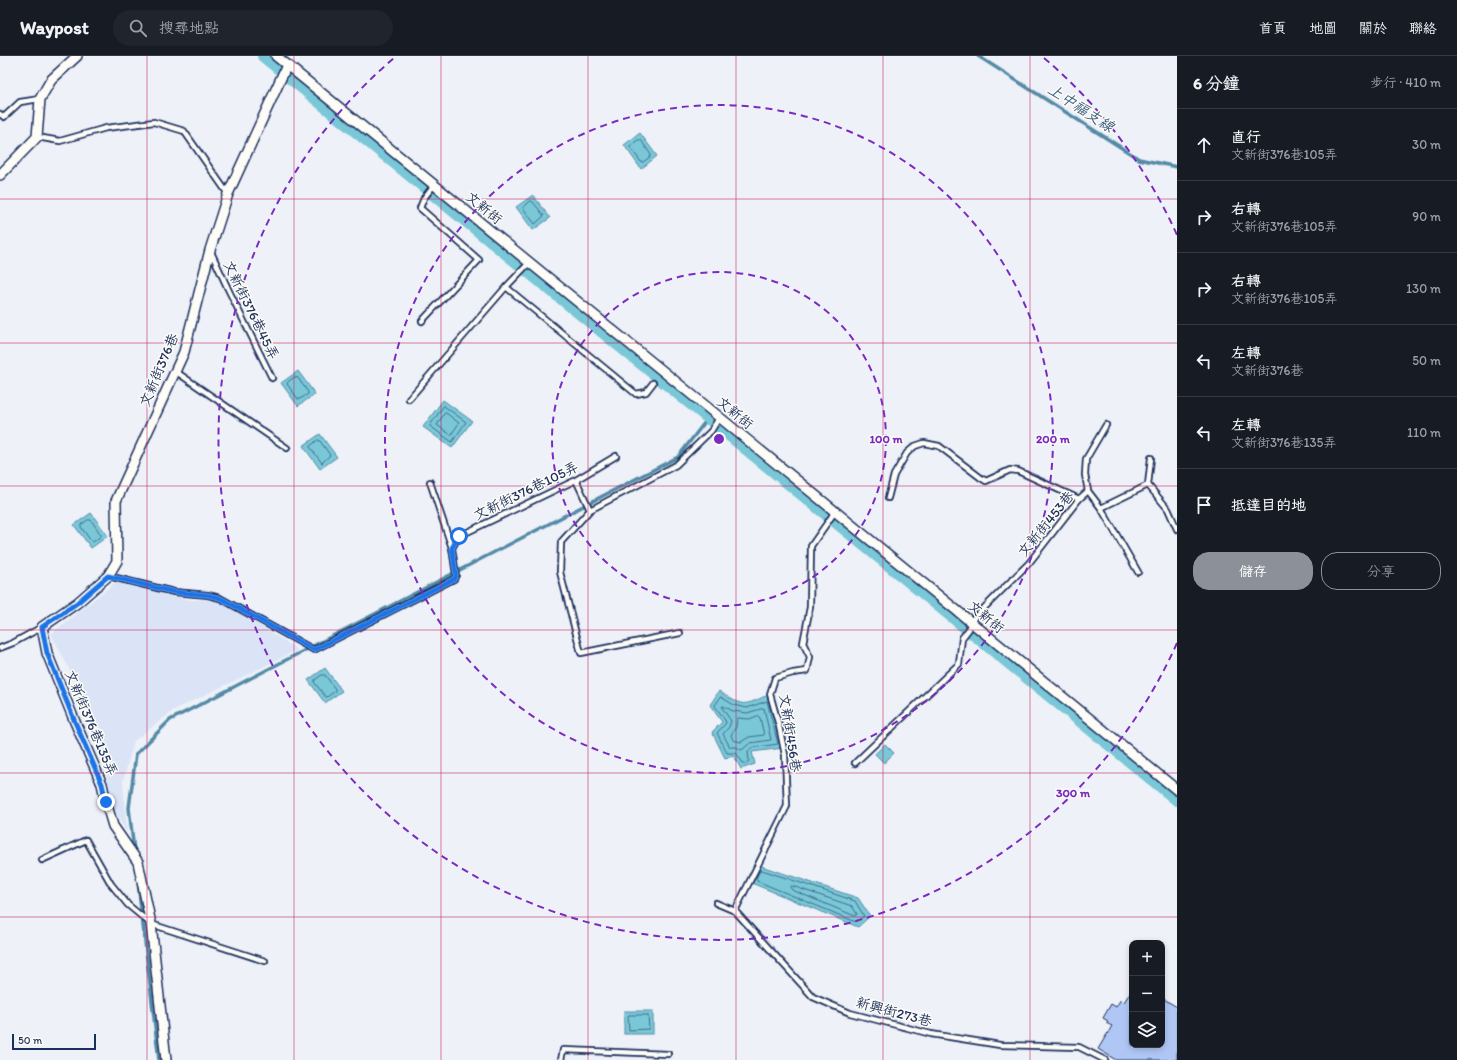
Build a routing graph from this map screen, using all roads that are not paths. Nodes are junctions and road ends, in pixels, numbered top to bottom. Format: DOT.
graph roads {
  1 [pos="77,56"];
  2 [pos="276,56"];
  3 [pos="287,65"];
  4 [pos="40,98"];
  5 [pos="0,114"];
  6 [pos="37,137"];
  7 [pos="0,175"];
  8 [pos="432,186"];
  9 [pos="228,194"];
  10 [pos="210,250"];
  11 [pos="527,265"];
  12 [pos="506,287"];
  13 [pos="422,320"];
  14 [pos="175,372"];
  15 [pos="272,378"];
  16 [pos="654,383"];
  17 [pos="409,398"];
  18 [pos="717,421"];
  19 [pos="1106,425"];
  20 [pos="287,448"];
  21 [pos="616,456"];
  22 [pos="1151,458"];
  23 [pos="576,480"];
  24 [pos="430,482"];
  25 [pos="1148,485"];
  26 [pos="1088,491"];
  27 [pos="888,498"];
  28 [pos="1078,499"];
  29 [pos="1101,508"];
  30 [pos="589,509"];
  31 [pos="833,513"];
  32 [pos="1177,529"];
  33 [pos="452,548"];
  34 [pos="1138,572"];
  35 [pos="108,576"];
  36 [pos="970,625"];
  37 [pos="42,627"];
  38 [pos="680,633"];
  39 [pos="0,648"];
  40 [pos="855,763"];
  41 [pos="1177,790"];
  42 [pos="42,860"];
  43 [pos="716,903"];
  44 [pos="735,911"];
  45 [pos="149,922"];
  46 [pos="265,961"];
  47 [pos="668,1054"];
  48 [pos="166,1060"];
  49 [pos="561,1060"];
  50 [pos="1105,1060"];
  1 -- 4 [label="street"];
  2 -- 3 [label="street, 文新街"];
  3 -- 8 [label="street, 文新街"];
  3 -- 9 [label="street, 文新街376巷"];
  4 -- 5 [label="lane"];
  4 -- 6 [label="street"];
  6 -- 7 [label="street"];
  6 -- 9 [label="lane"];
  8 -- 11 [label="street, 文新街"];
  8 -- 13 [label="lane"];
  9 -- 10 [label="street, 文新街376巷"];
  10 -- 14 [label="street, 文新街376巷"];
  10 -- 15 [label="lane, 文新街376巷45弄"];
  11 -- 12 [label="lane"];
  11 -- 18 [label="street, 文新街"];
  12 -- 16 [label="lane"];
  12 -- 17 [label="lane"];
  14 -- 20 [label="lane"];
  14 -- 35 [label="street, 文新街376巷"];
  18 -- 30 [label="lane"];
  18 -- 31 [label="street, 文新街"];
  19 -- 26 [label="lane, 文新街453巷"];
  21 -- 23 [label="lane, 文新街376巷105弄"];
  22 -- 25 [label="lane"];
  23 -- 30 [label="lane"];
  23 -- 33 [label="lane, 文新街376巷105弄"];
  24 -- 33 [label="lane"];
  25 -- 29 [label="lane"];
  25 -- 32 [label="lane"];
  26 -- 28 [label="lane, 文新街453巷"];
  26 -- 29 [label="lane"];
  27 -- 28 [label="lane"];
  28 -- 36 [label="lane, 文新街453巷"];
  29 -- 34 [label="lane"];
  30 -- 38 [label="lane"];
  31 -- 36 [label="street, 文新街"];
  31 -- 44 [label="lane, 文新街456巷"];
  33 -- 35 [label="lane"];
  35 -- 37 [label="street, 文新街376巷"];
  36 -- 40 [label="lane"];
  36 -- 41 [label="street, 文新街"];
  37 -- 39 [label="lane"];
  37 -- 45 [label="street, 文新街376巷135弄"];
  42 -- 45 [label="lane"];
  43 -- 44 [label="lane, 新興街273巷"];
  44 -- 50 [label="lane, 新興街273巷"];
  45 -- 46 [label="lane"];
  45 -- 48 [label="street, 文新街376巷135弄"];
  47 -- 49 [label="lane"];
}
